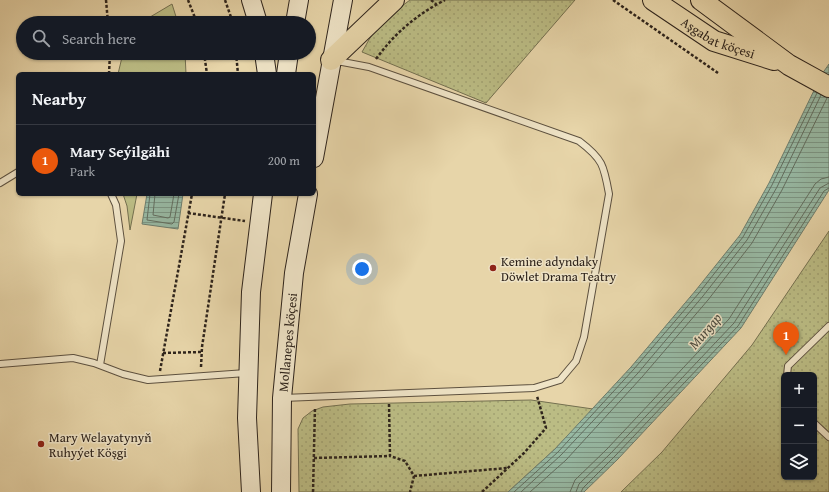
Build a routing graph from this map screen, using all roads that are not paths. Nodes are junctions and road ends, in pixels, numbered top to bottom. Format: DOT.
graph roads {
  1 [pos="251,0"];
  2 [pos="299,0"];
  3 [pos="343,0"];
  4 [pos="394,0"];
  5 [pos="652,0"];
  6 [pos="701,0"];
  7 [pos="256,16"];
  8 [pos="296,16"];
  9 [pos="265,60"];
  10 [pos="288,60"];
  11 [pos="331,60"];
  12 [pos="789,65"];
  13 [pos="267,72"];
  14 [pos="286,72"];
  15 [pos="829,87"];
  16 [pos="316,146"];
  17 [pos="16,173"];
  18 [pos="0,183"];
  19 [pos="112,196"];
  20 [pos="263,196"];
  21 [pos="308,196"];
  22 [pos="829,326"];
  23 [pos="0,364"];
  24 [pos="100,365"];
  25 [pos="788,372"];
  26 [pos="248,373"];
  27 [pos="282,398"];
  28 [pos="817,426"];
  29 [pos="829,437"];
  30 [pos="251,492"];
  31 [pos="281,492"];
  1 -- 7 [label="street"];
  2 -- 8 [label="street"];
  3 -- 11 [label="street"];
  4 -- 11 [label="main road"];
  5 -- 12 [label="main road, Aşgabat köçesi"];
  6 -- 12 [label="main road, Aşgabat köçesi"];
  9 -- 13 [label="street"];
  10 -- 14 [label="street"];
  11 -- 16 [label="street"];
  11 -- 27 [label="lane"];
  12 -- 15 [label="main road, Aşgabat köçesi"];
  17 -- 18 [label="lane"];
  19 -- 24 [label="lane"];
  20 -- 26 [label="street"];
  21 -- 27 [label="street, Mollanepes köçesi"];
  22 -- 25 [label="lane"];
  23 -- 24 [label="lane"];
  24 -- 26 [label="lane"];
  26 -- 30 [label="street"];
  27 -- 31 [label="street, Mollanepes köçesi"];
  28 -- 29 [label="lane"];
}
